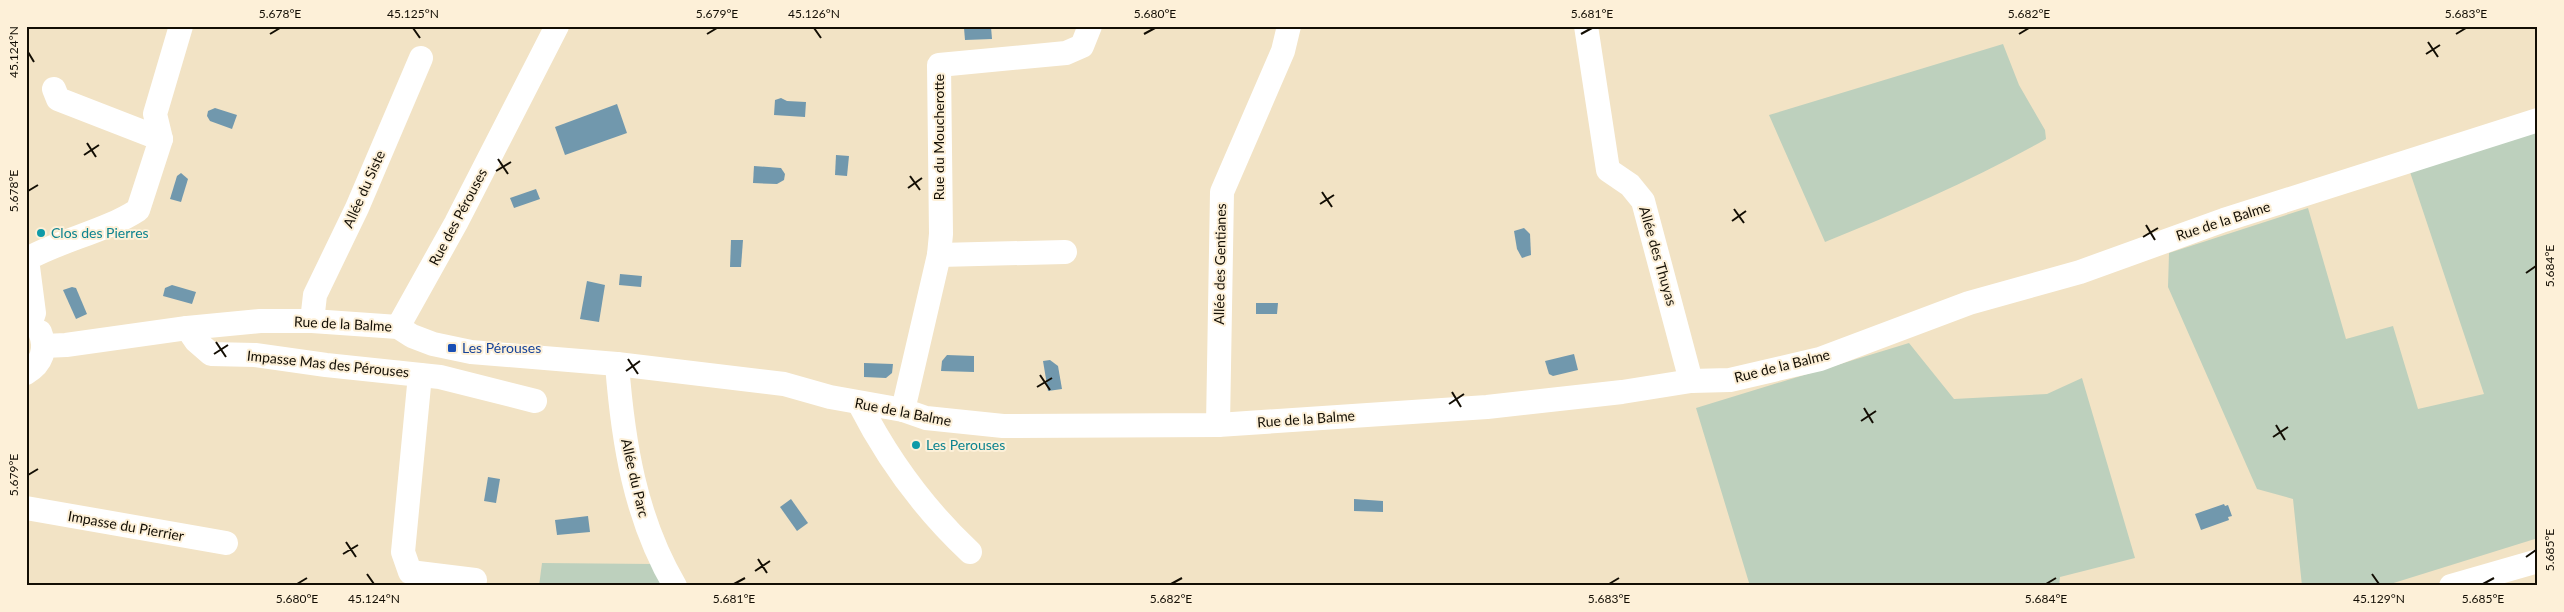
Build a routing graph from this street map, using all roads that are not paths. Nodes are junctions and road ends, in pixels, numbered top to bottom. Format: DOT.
graph roads {
  1 [pos="181,26"];
  2 [pos="557,26"];
  3 [pos="1090,26"];
  4 [pos="1289,26"];
  5 [pos="1586,26"];
  6 [pos="421,58"];
  7 [pos="54,88"];
  8 [pos="2538,120"];
  9 [pos="161,139"];
  10 [pos="1066,252"];
  11 [pos="939,255"];
  12 [pos="29,321"];
  13 [pos="312,321"];
  14 [pos="398,327"];
  15 [pos="187,328"];
  16 [pos="44,346"];
  17 [pos="617,364"];
  18 [pos="26,373"];
  19 [pos="420,375"];
  20 [pos="1691,381"];
  21 [pos="535,401"];
  22 [pos="859,402"];
  23 [pos="903,410"];
  24 [pos="1218,425"];
  25 [pos="26,508"];
  26 [pos="226,543"];
  27 [pos="970,552"];
  28 [pos="2538,561"];
  29 [pos="475,580"];
  30 [pos="675,586"];
  31 [pos="2451,586"];
  1 -- 9 [label="street"];
  2 -- 14 [label="street, Rue des Pérouses"];
  3 -- 11 [label="street, Rue du Moucherotte"];
  4 -- 24 [label="street, Allée des Gentianes"];
  5 -- 20 [label="street, Allée des Thuyas"];
  6 -- 13 [label="street, Allée du Siste"];
  7 -- 9 [label="street"];
  8 -- 20 [label="street, Rue de la Balme"];
  9 -- 12 [label="street"];
  10 -- 11 [label="street"];
  11 -- 23 [label="street, Rue du Moucherotte"];
  12 -- 16 [label="street"];
  13 -- 14 [label="street, Rue de la Balme"];
  13 -- 15 [label="street, Rue de la Balme"];
  14 -- 17 [label="street, Rue de la Balme"];
  15 -- 16 [label="street, Rue de la Balme"];
  15 -- 19 [label="street, Impasse Mas des Pérouses"];
  16 -- 18 [label="street"];
  17 -- 22 [label="street, Rue de la Balme"];
  17 -- 30 [label="street, Allée du Parc"];
  19 -- 21 [label="street, Impasse Mas des Pérouses"];
  19 -- 29 [label="street, Impasse Mas des Pérouses"];
  20 -- 24 [label="street, Rue de la Balme"];
  22 -- 23 [label="street, Rue de la Balme"];
  22 -- 27 [label="street"];
  23 -- 24 [label="street, Rue de la Balme"];
  25 -- 26 [label="street, Impasse du Pierrier"];
  28 -- 31 [label="street"];
}
